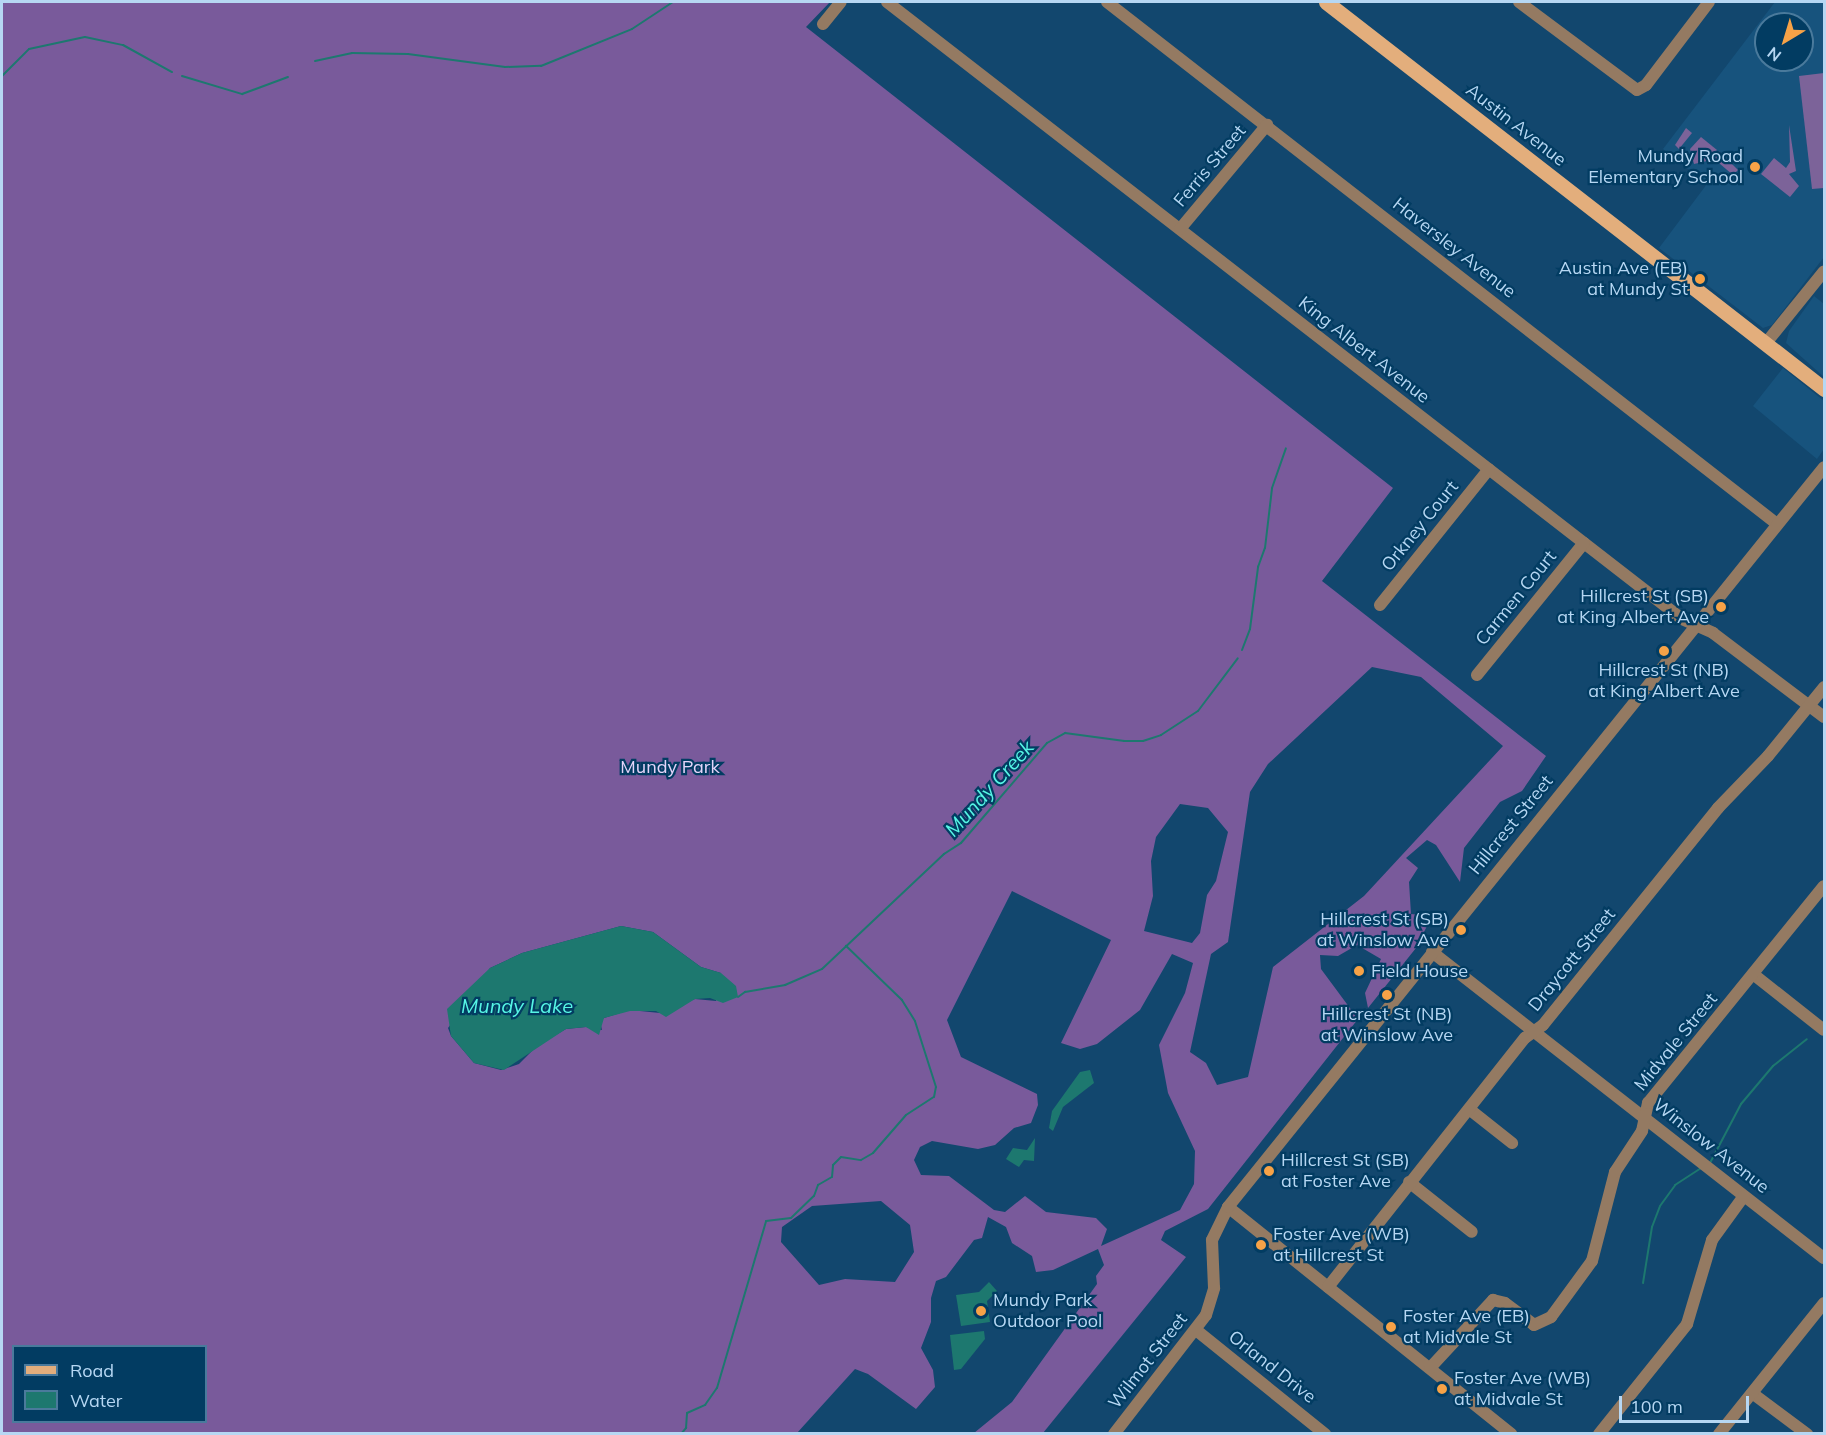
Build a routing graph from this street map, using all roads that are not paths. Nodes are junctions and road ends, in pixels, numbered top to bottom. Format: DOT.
graph roads {
  1 [pos="841,2"];
  2 [pos="887,2"];
  3 [pos="1107,2"];
  4 [pos="1326,2"];
  5 [pos="1519,2"];
  6 [pos="1705,3"];
  7 [pos="823,24"];
  8 [pos="1267,125"];
  9 [pos="1180,229"];
  10 [pos="1824,271"];
  11 [pos="1766,343"];
  12 [pos="1824,388"];
  13 [pos="1824,467"];
  14 [pos="1489,469"];
  15 [pos="1778,524"];
  16 [pos="1584,543"];
  17 [pos="1380,605"];
  18 [pos="1698,623"];
  19 [pos="1477,675"];
  20 [pos="1824,687"];
  21 [pos="1810,706"];
  22 [pos="1824,717"];
  23 [pos="1824,886"];
  24 [pos="1432,952"];
  25 [pos="1753,974"];
  26 [pos="1824,1030"];
  27 [pos="1534,1032"];
  28 [pos="1469,1109"];
  29 [pos="1645,1117"];
  30 [pos="1512,1143"];
  31 [pos="1409,1182"];
  32 [pos="1744,1196"];
  33 [pos="1228,1207"];
  34 [pos="1472,1232"];
  35 [pos="1824,1258"];
  36 [pos="1328,1287"];
  37 [pos="1824,1303"];
  38 [pos="1196,1330"];
  39 [pos="1430,1368"];
  40 [pos="1752,1393"];
  41 [pos="1120,1431"];
  42 [pos="1325,1434"];
  43 [pos="1511,1434"];
  44 [pos="1599,1434"];
  45 [pos="1719,1434"];
  46 [pos="1806,1434"];
  1 -- 7 [label="street"];
  2 -- 9 [label="street, King Albert Avenue"];
  3 -- 8 [label="street, Haversley Avenue"];
  4 -- 11 [label="main road, Austin Avenue"];
  5 -- 6 [label="street"];
  8 -- 9 [label="street, Ferris Street"];
  8 -- 15 [label="street, Haversley Avenue"];
  9 -- 14 [label="street, King Albert Avenue"];
  10 -- 11 [label="street"];
  11 -- 12 [label="main road, Austin Avenue"];
  13 -- 15 [label="street, Hillcrest Street"];
  14 -- 16 [label="street, King Albert Avenue"];
  14 -- 17 [label="street, Orkney Court"];
  15 -- 18 [label="street, Hillcrest Street"];
  16 -- 18 [label="street, King Albert Avenue"];
  16 -- 19 [label="street, Carmen Court"];
  18 -- 21 [label="street, King Albert Avenue"];
  18 -- 24 [label="street, Hillcrest Street"];
  20 -- 21 [label="street, Draycott Street"];
  21 -- 22 [label="street, King Albert Avenue"];
  21 -- 27 [label="street, Draycott Street"];
  23 -- 25 [label="street, Midvale Street"];
  24 -- 27 [label="street, Winslow Avenue"];
  24 -- 33 [label="street, Hillcrest Street"];
  25 -- 26 [label="street"];
  25 -- 29 [label="street, Midvale Street"];
  27 -- 28 [label="street, Draycott Street"];
  27 -- 29 [label="street, Winslow Avenue"];
  28 -- 30 [label="street"];
  28 -- 31 [label="street, Draycott Street"];
  29 -- 32 [label="street, Winslow Avenue"];
  29 -- 39 [label="street, Midvale Street"];
  31 -- 34 [label="street"];
  31 -- 36 [label="street, Draycott Street"];
  32 -- 35 [label="street, Winslow Avenue"];
  32 -- 44 [label="street"];
  33 -- 36 [label="street"];
  33 -- 38 [label="street, Wilmot Street"];
  36 -- 39 [label="street"];
  37 -- 40 [label="street"];
  38 -- 41 [label="street, Wilmot Street"];
  38 -- 42 [label="street, Orland Drive"];
  39 -- 43 [label="street"];
  40 -- 45 [label="street"];
  40 -- 46 [label="street"];
}
